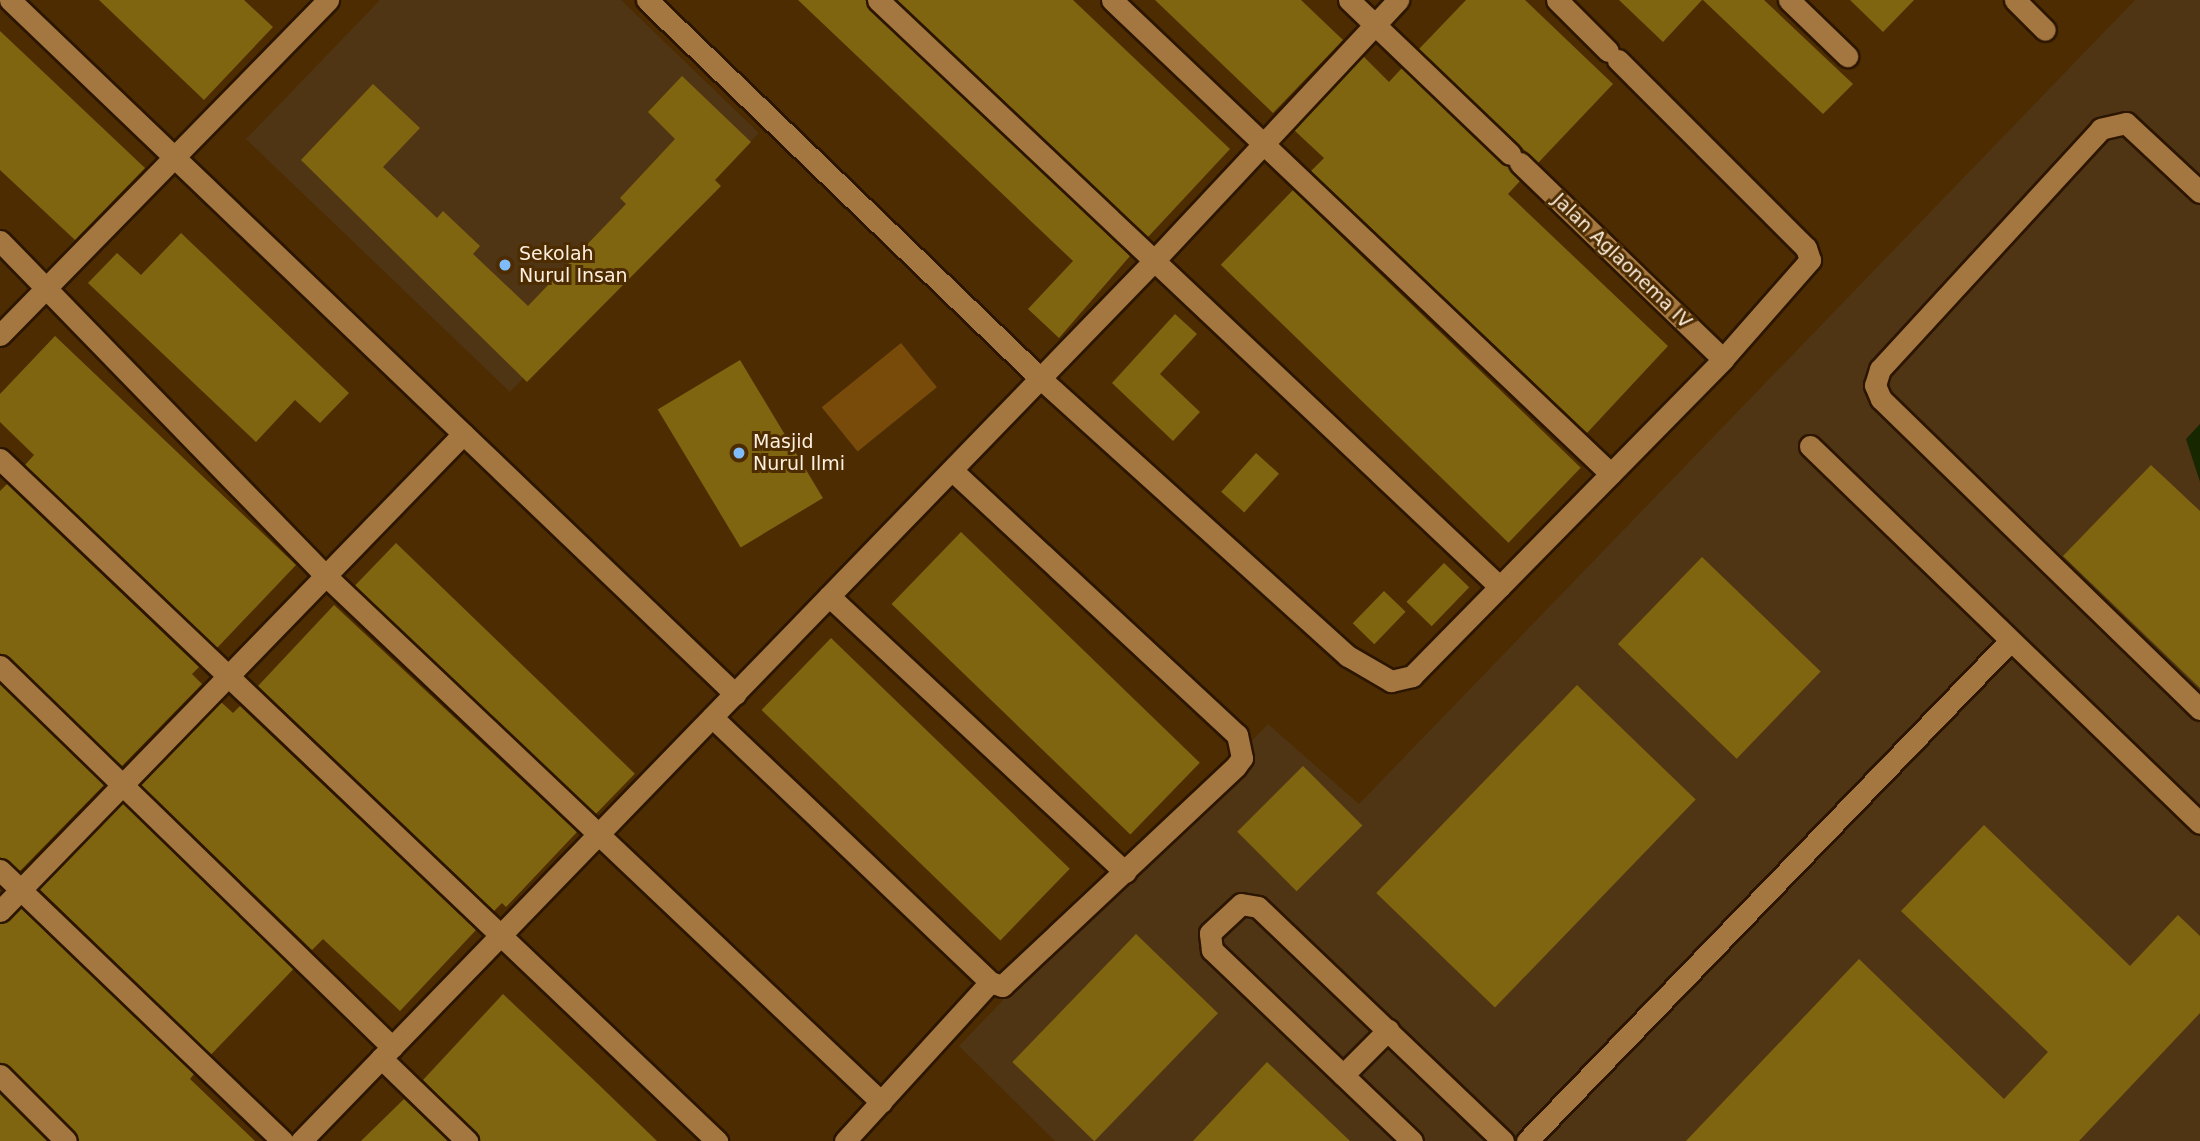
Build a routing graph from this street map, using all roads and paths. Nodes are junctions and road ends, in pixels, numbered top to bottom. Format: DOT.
graph roads {
  1 [pos="10,0"];
  2 [pos="648,0"];
  3 [pos="878,0"];
  4 [pos="1112,0"];
  5 [pos="1349,0"];
  6 [pos="1398,0"];
  7 [pos="1557,0"];
  8 [pos="1789,0"];
  9 [pos="2015,0"];
  10 [pos="314,5"];
  11 [pos="1373,23"];
  12 [pos="2045,30"];
  13 [pos="1847,56"];
  14 [pos="1261,143"];
  15 [pos="173,158"];
  16 [pos="2200,192"];
  17 [pos="0,241"];
  18 [pos="1151,264"];
  19 [pos="47,287"];
  20 [pos="0,335"];
  21 [pos="1723,359"];
  22 [pos="1040,378"];
  23 [pos="463,435"];
  24 [pos="1811,446"];
  25 [pos="0,459"];
  26 [pos="951,470"];
  27 [pos="1611,474"];
  28 [pos="326,576"];
  29 [pos="1500,587"];
  30 [pos="829,596"];
  31 [pos="2010,640"];
  32 [pos="0,666"];
  33 [pos="228,677"];
  34 [pos="735,694"];
  35 [pos="2200,709"];
  36 [pos="712,717"];
  37 [pos="122,785"];
  38 [pos="2200,823"];
  39 [pos="601,832"];
  40 [pos="0,870"];
  41 [pos="1125,872"];
  42 [pos="20,890"];
  43 [pos="0,911"];
  44 [pos="498,938"];
  45 [pos="990,982"];
  46 [pos="1388,1030"];
  47 [pos="387,1053"];
  48 [pos="0,1075"];
  49 [pos="1343,1075"];
  50 [pos="881,1102"];
  51 [pos="66,1141"];
  52 [pos="283,1141"];
  53 [pos="301,1141"];
  54 [pos="467,1141"];
  55 [pos="718,1141"];
  56 [pos="845,1141"];
  57 [pos="1412,1141"];
  58 [pos="1503,1141"];
  59 [pos="1527,1141"];
  1 -- 15 [label="street"];
  2 -- 22 [label="street"];
  3 -- 18 [label="street"];
  4 -- 14 [label="street"];
  5 -- 11 [label="street, Jalan Aglaonema IV"];
  6 -- 11 [label="street"];
  7 -- 21 [label="street"];
  8 -- 13 [label="street"];
  9 -- 12 [label="street"];
  10 -- 15 [label="street"];
  11 -- 14 [label="street"];
  11 -- 21 [label="street, Jalan Aglaonema IV"];
  14 -- 18 [label="street"];
  14 -- 27 [label="street"];
  15 -- 19 [label="street"];
  15 -- 23 [label="street"];
  16 -- 35 [label="street"];
  17 -- 19 [label="street"];
  18 -- 22 [label="street"];
  18 -- 29 [label="street"];
  19 -- 20 [label="street"];
  19 -- 28 [label="street"];
  21 -- 27 [label="street"];
  22 -- 26 [label="street"];
  22 -- 29 [label="street"];
  23 -- 28 [label="street"];
  23 -- 34 [label="street"];
  24 -- 31 [label="street"];
  25 -- 33 [label="street"];
  26 -- 30 [label="street"];
  26 -- 41 [label="street"];
  27 -- 29 [label="street"];
  28 -- 33 [label="street"];
  28 -- 39 [label="street"];
  30 -- 34 [label="street"];
  30 -- 41 [label="street"];
  31 -- 38 [label="street"];
  31 -- 59 [label="street"];
  32 -- 37 [label="street"];
  33 -- 37 [label="street"];
  33 -- 44 [label="street"];
  34 -- 36 [label="street"];
  36 -- 39 [label="street"];
  36 -- 45 [label="street"];
  37 -- 42 [label="street"];
  37 -- 47 [label="street"];
  39 -- 44 [label="street"];
  39 -- 50 [label="street"];
  40 -- 42 [label="street"];
  41 -- 45 [label="street"];
  42 -- 43 [label="street"];
  42 -- 52 [label="street"];
  44 -- 47 [label="street"];
  44 -- 55 [label="street"];
  45 -- 50 [label="street"];
  46 -- 49 [label="street"];
  46 -- 49 [label="street"];
  46 -- 58 [label="street"];
  47 -- 53 [label="street"];
  47 -- 54 [label="street"];
  48 -- 51 [label="street"];
  49 -- 57 [label="street"];
  50 -- 56 [label="street"];
}
